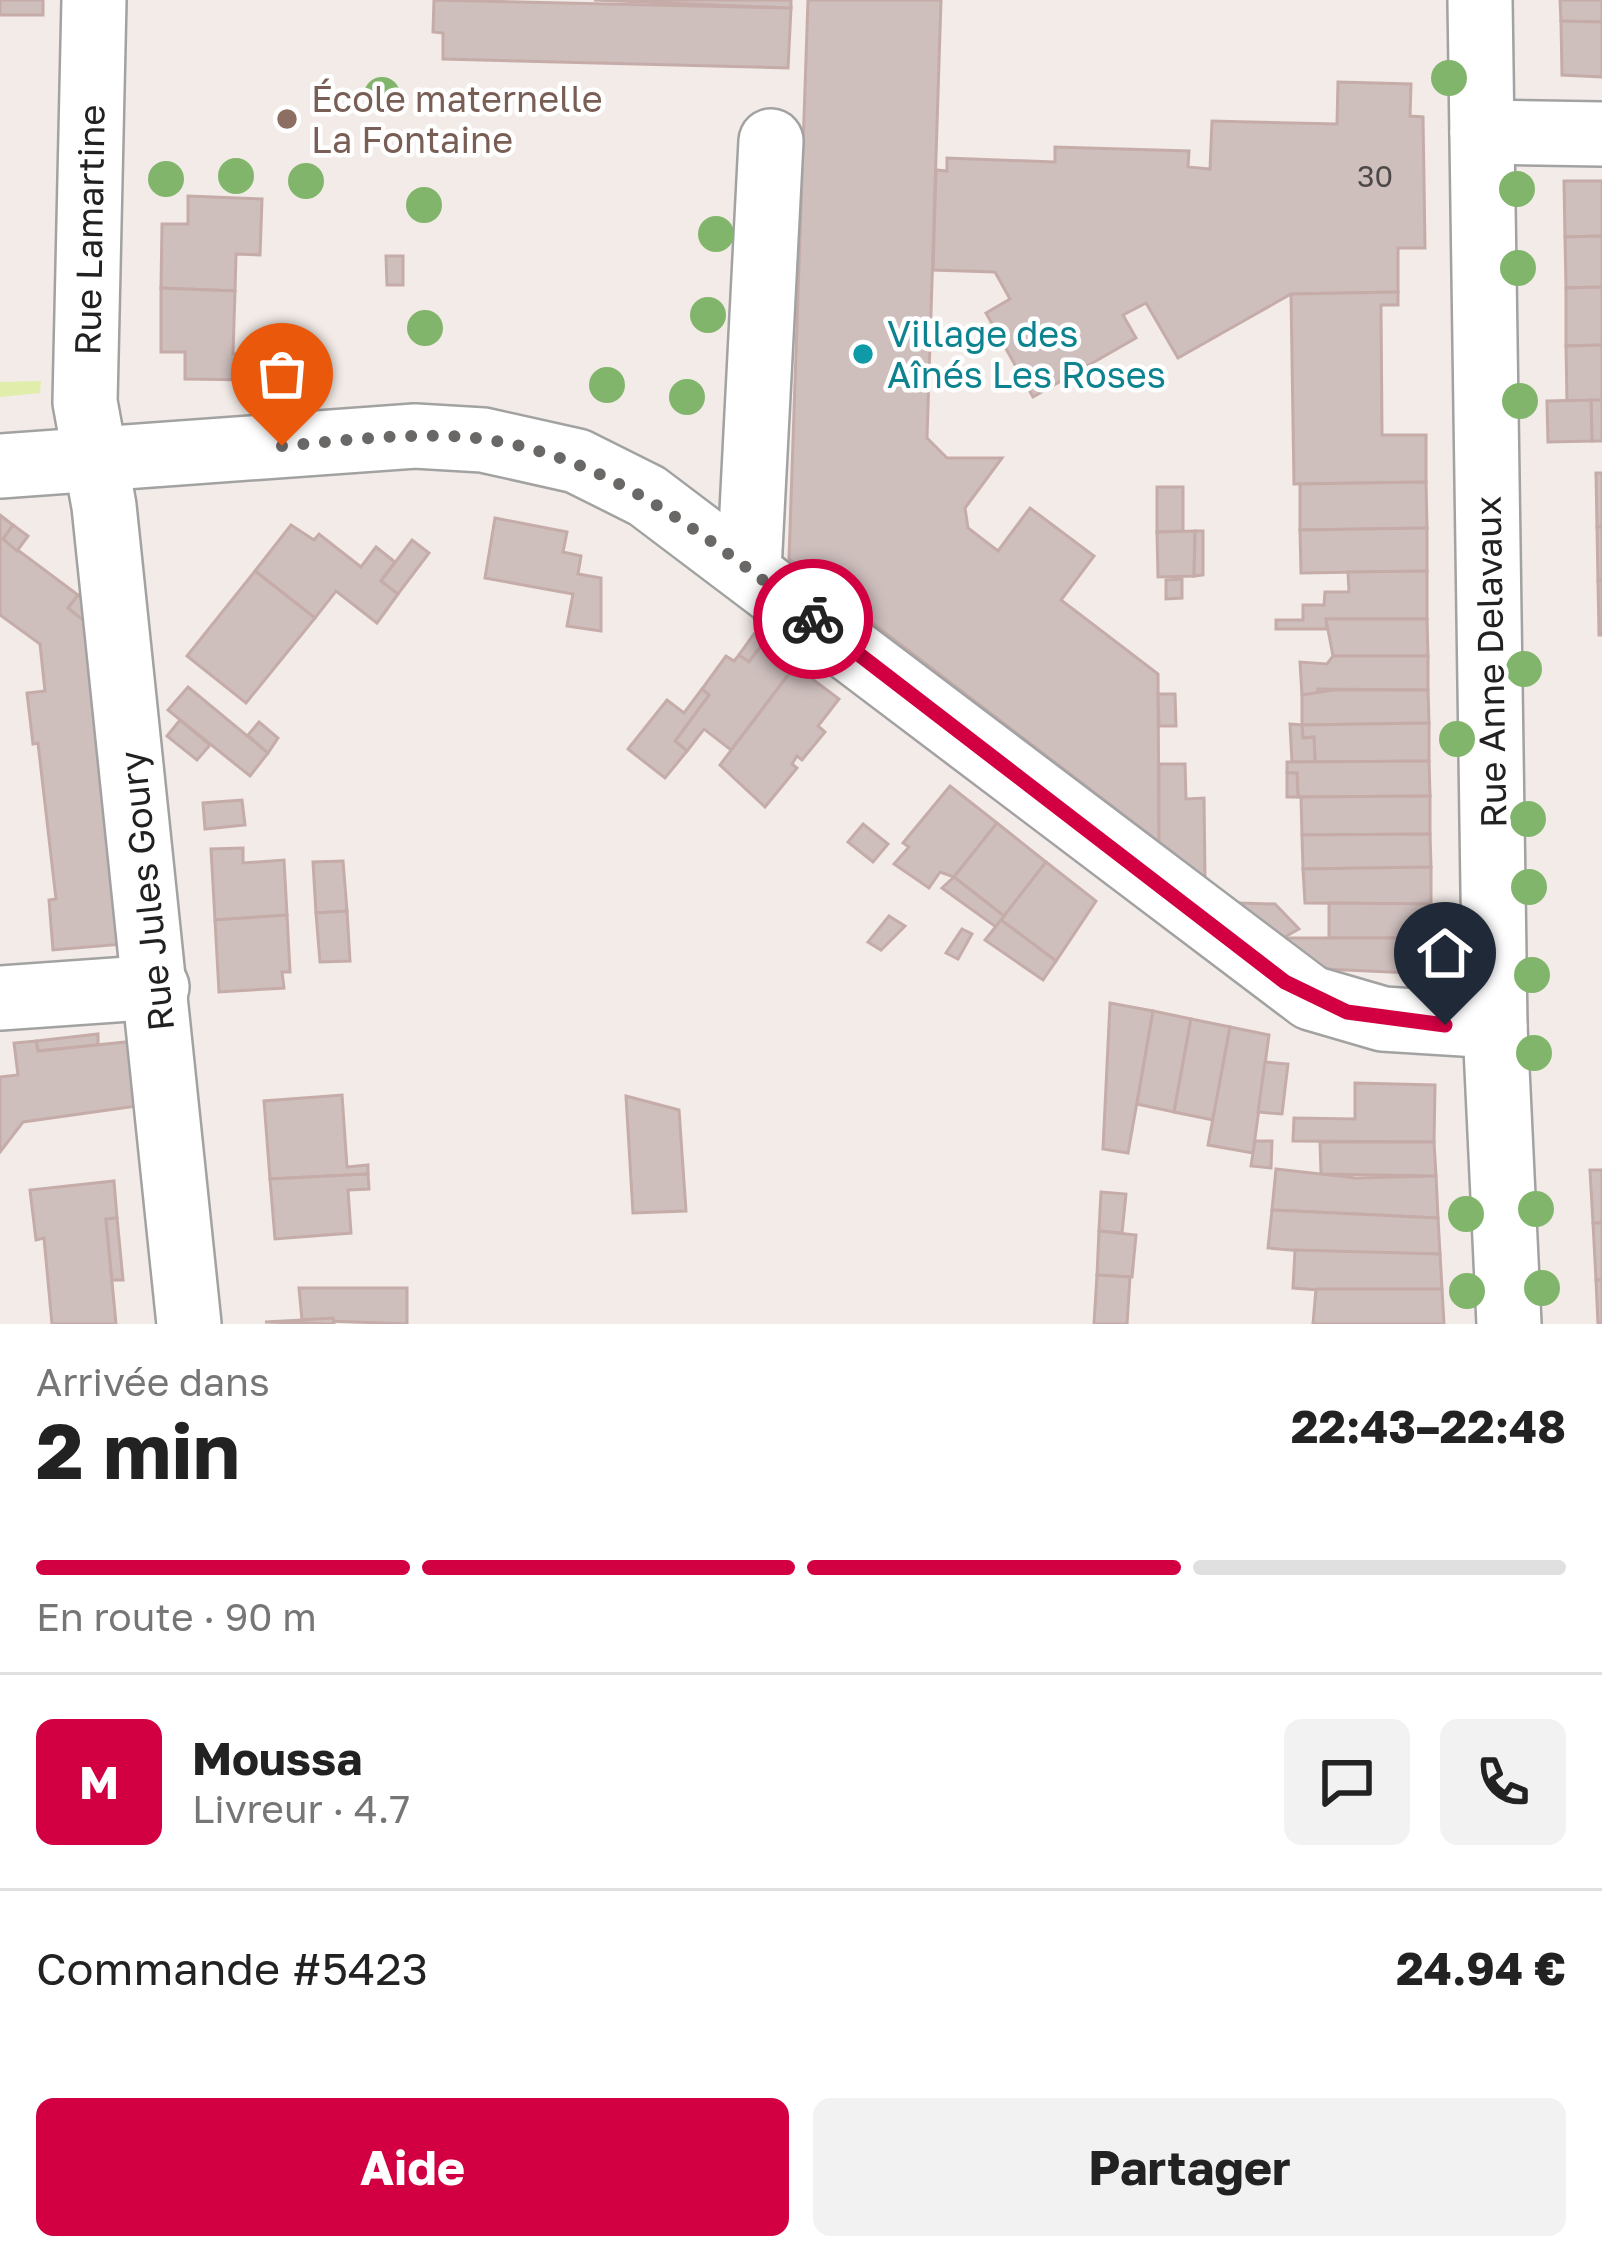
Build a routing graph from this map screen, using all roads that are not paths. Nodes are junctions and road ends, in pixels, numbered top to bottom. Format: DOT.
graph roads {
  1 [pos="94,0"];
  2 [pos="1480,0"];
  3 [pos="1482,133"];
  4 [pos="1602,134"];
  5 [pos="771,140"];
  6 [pos="93,459"];
  7 [pos="0,466"];
  8 [pos="748,569"];
  9 [pos="157,987"];
  10 [pos="0,998"];
  11 [pos="1495,1026"];
  12 [pos="188,1324"];
  13 [pos="1509,1324"];
  1 -- 6 [label="street, Rue Lamartine"];
  2 -- 3 [label="street, Rue Anne Delavaux"];
  3 -- 4 [label="street"];
  3 -- 11 [label="street, Rue Anne Delavaux"];
  5 -- 8 [label="street"];
  6 -- 7 [label="street"];
  6 -- 8 [label="street"];
  6 -- 9 [label="street, Rue Jules Goury"];
  8 -- 11 [label="street"];
  9 -- 10 [label="street"];
  9 -- 12 [label="street, Rue Jules Goury"];
  11 -- 13 [label="street, Rue Anne Delavaux"];
}
